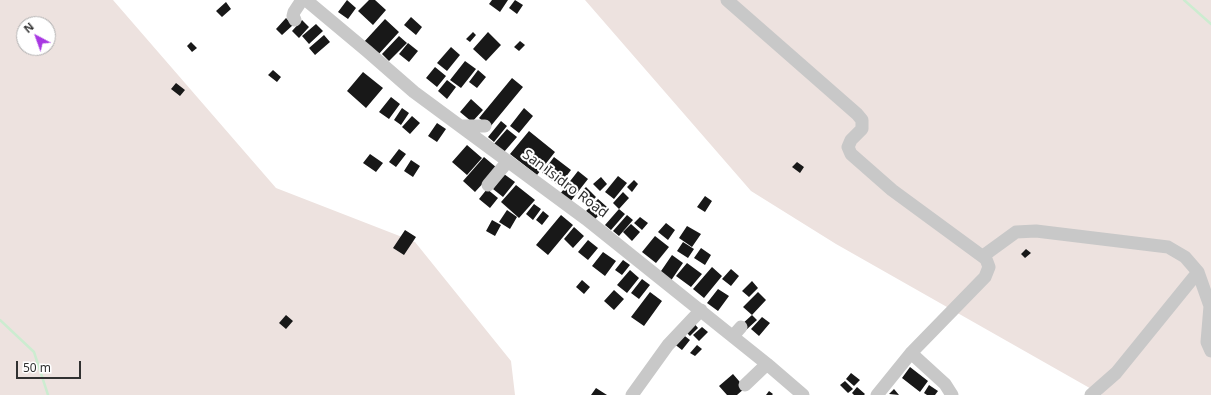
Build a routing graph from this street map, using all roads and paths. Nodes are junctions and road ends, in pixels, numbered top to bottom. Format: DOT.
graph roads {
  1 [pos="726,0"];
  2 [pos="309,1"];
  3 [pos="295,20"];
  4 [pos="460,126"];
  5 [pos="485,126"];
  6 [pos="508,161"];
  7 [pos="488,185"];
  8 [pos="983,256"];
  9 [pos="1198,272"];
  10 [pos="701,310"];
  11 [pos="1211,351"];
  12 [pos="911,353"];
  13 [pos="767,364"];
  14 [pos="745,385"];
  15 [pos="632,395"];
  16 [pos="803,395"];
  17 [pos="877,395"];
  18 [pos="952,395"];
  19 [pos="1091,395"];
  1 -- 8 [label="street"];
  2 -- 3 [label="street"];
  2 -- 4 [label="street, San Isidro Road"];
  4 -- 5 [label="street"];
  4 -- 6 [label="street, San Isidro Road"];
  6 -- 7 [label="street"];
  6 -- 10 [label="street, San Isidro Road"];
  8 -- 9 [label="street"];
  8 -- 12 [label="street"];
  9 -- 11 [label="street"];
  9 -- 19 [label="street"];
  10 -- 13 [label="street, San Isidro Road"];
  10 -- 15 [label="street"];
  12 -- 17 [label="street"];
  12 -- 18 [label="street"];
  13 -- 14 [label="street"];
  13 -- 16 [label="street, San Isidro Road"];
}
